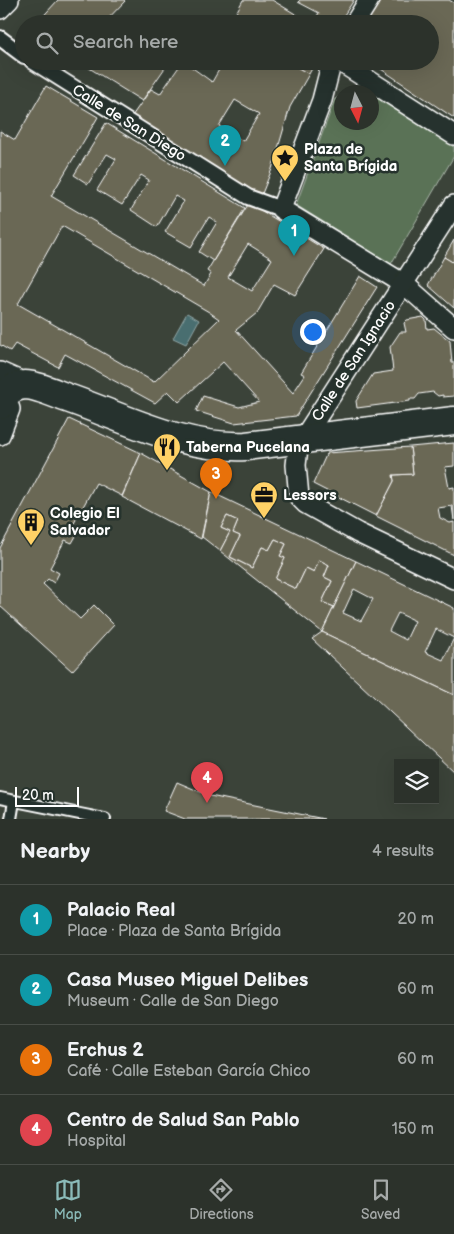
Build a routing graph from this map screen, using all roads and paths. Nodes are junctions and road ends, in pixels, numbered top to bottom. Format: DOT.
graph roads {
  1 [pos="9,0"];
  2 [pos="369,0"];
  3 [pos="0,9"];
  4 [pos="360,15"];
  5 [pos="0,38"];
  6 [pos="15,49"];
  7 [pos="46,70"];
  8 [pos="330,70"];
  9 [pos="353,70"];
  10 [pos="454,135"];
  11 [pos="454,205"];
  12 [pos="281,209"];
  13 [pos="404,284"];
  14 [pos="454,328"];
  15 [pos="6,387"];
  16 [pos="454,421"];
  17 [pos="0,435"];
  18 [pos="303,438"];
  19 [pos="454,579"];
  20 [pos="0,798"];
  21 [pos="14,801"];
  22 [pos="11,819"];
  23 [pos="105,819"];
  1 -- 3 [label="street"];
  2 -- 4 [label="street"];
  5 -- 6 [label="street"];
  7 -- 12 [label="street, Calle de San Diego"];
  8 -- 12 [label="street"];
  9 -- 10 [label="street"];
  11 -- 13 [label="street"];
  12 -- 13 [label="street"];
  13 -- 14 [label="street"];
  13 -- 18 [label="street, Calle de San Ignacio"];
  15 -- 17 [label="street"];
  15 -- 18 [label="main road"];
  16 -- 18 [label="main road"];
  18 -- 19 [label="street, Calle de San Ignacio"];
  20 -- 21 [label="lane"];
  21 -- 22 [label="lane"];
  21 -- 23 [label="lane"];
}
